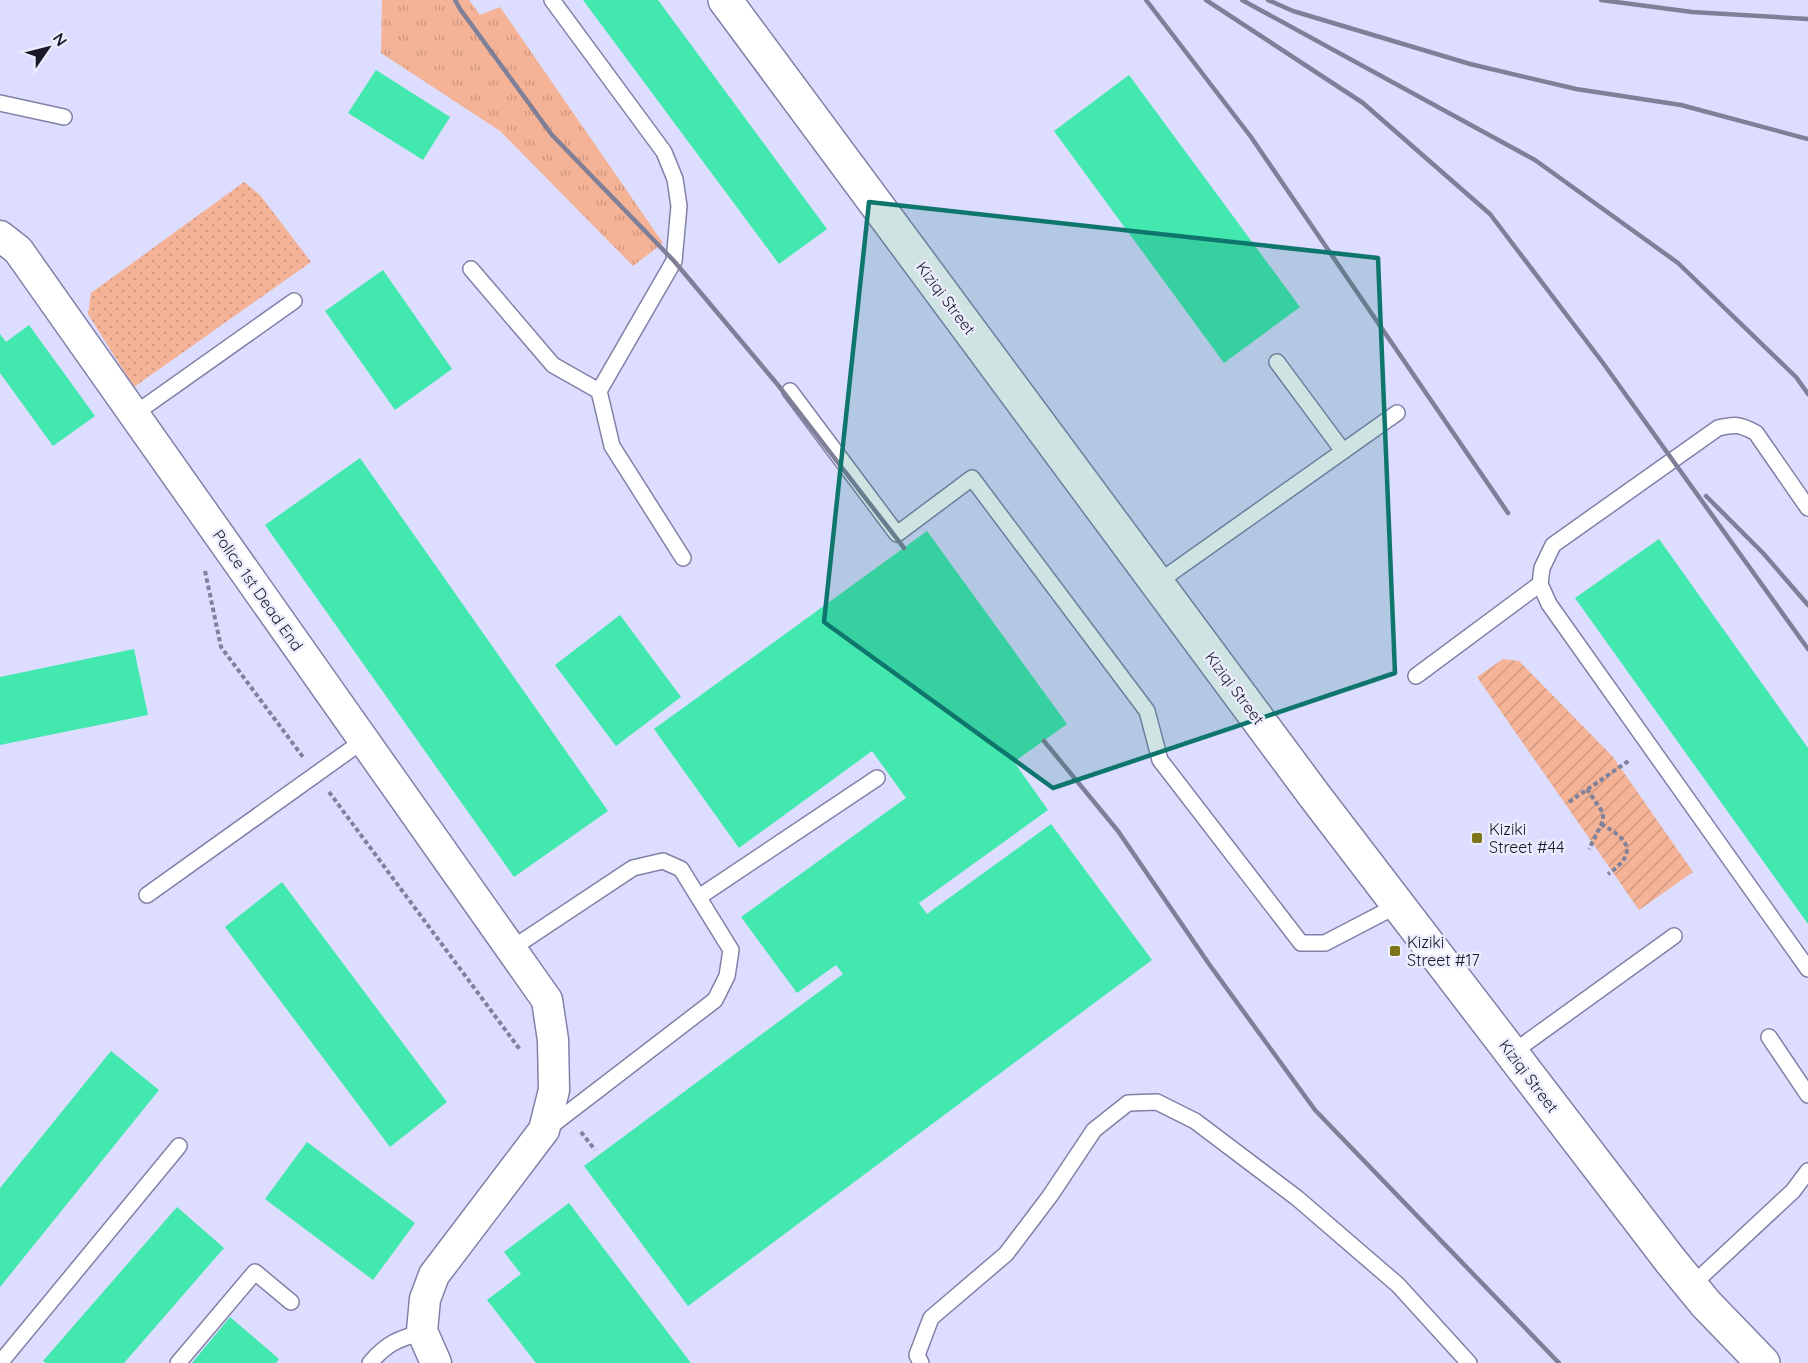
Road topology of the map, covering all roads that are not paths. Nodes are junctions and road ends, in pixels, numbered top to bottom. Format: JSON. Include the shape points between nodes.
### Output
{"nodes":[{"id":1,"x":552,"y":0,"type":"edge"},
{"id":2,"x":724,"y":0,"type":"edge"},
{"id":3,"x":0,"y":103,"type":"edge"},
{"id":4,"x":64,"y":117,"type":"dead end"},
{"id":5,"x":0,"y":236,"type":"edge"},
{"id":6,"x":471,"y":268,"type":"dead end"},
{"id":7,"x":294,"y":301,"type":"dead end"},
{"id":8,"x":1277,"y":362,"type":"dead end"},
{"id":9,"x":599,"y":391,"type":"junction"},
{"id":10,"x":790,"y":391,"type":"dead end"},
{"id":11,"x":1397,"y":413,"type":"dead end"},
{"id":12,"x":133,"y":415,"type":"junction"},
{"id":13,"x":1343,"y":451,"type":"junction"},
{"id":14,"x":1808,"y":508,"type":"edge"},
{"id":15,"x":683,"y":558,"type":"dead end"},
{"id":16,"x":1157,"y":583,"type":"junction"},
{"id":17,"x":1540,"y":584,"type":"junction"},
{"id":18,"x":1416,"y":676,"type":"dead end"},
{"id":19,"x":364,"y":740,"type":"junction"},
{"id":20,"x":877,"y":778,"type":"dead end"},
{"id":21,"x":147,"y":895,"type":"dead end"},
{"id":22,"x":699,"y":897,"type":"junction"},
{"id":23,"x":1398,"y":905,"type":"junction"},
{"id":24,"x":1674,"y":936,"type":"dead end"},
{"id":25,"x":511,"y":949,"type":"junction"},
{"id":26,"x":1808,"y":969,"type":"edge"},
{"id":27,"x":1769,"y":1037,"type":"dead end"},
{"id":28,"x":1512,"y":1053,"type":"junction"},
{"id":29,"x":1808,"y":1095,"type":"edge"},
{"id":30,"x":555,"y":1113,"type":"junction"},
{"id":31,"x":179,"y":1146,"type":"dead end"},
{"id":32,"x":1808,"y":1171,"type":"edge"},
{"id":33,"x":1691,"y":1286,"type":"junction"},
{"id":34,"x":291,"y":1302,"type":"dead end"},
{"id":35,"x":423,"y":1332,"type":"junction"},
{"id":36,"x":1,"y":1363,"type":"edge"},
{"id":37,"x":178,"y":1363,"type":"edge"},
{"id":38,"x":370,"y":1363,"type":"edge"},
{"id":39,"x":436,"y":1363,"type":"edge"},
{"id":40,"x":921,"y":1363,"type":"edge"},
{"id":41,"x":1469,"y":1363,"type":"edge"},
{"id":42,"x":1763,"y":1363,"type":"edge"}],
"edges":[{"from":1,"to":9,"type":"lane","via":[[664,152],[675,179],[679,206],[674,261]]},
{"from":2,"to":16,"type":"street","name":"Kiziqi Street"},
{"from":3,"to":4,"type":"lane"},
{"from":5,"to":12,"type":"street","name":"Police 1st Dead End","via":[[18,250]]},
{"from":6,"to":9,"type":"lane","via":[[553,365]]},
{"from":7,"to":12,"type":"lane"},
{"from":8,"to":13,"type":"lane"},
{"from":9,"to":15,"type":"lane","via":[[612,446]]},
{"from":10,"to":23,"type":"lane","via":[[897,534],[972,478],[1147,711],[1160,759],[1301,942],[1325,943]]},
{"from":11,"to":13,"type":"lane"},
{"from":12,"to":19,"type":"street","name":"Police 1st Dead End"},
{"from":13,"to":16,"type":"lane"},
{"from":14,"to":17,"type":"lane","via":[[1756,433],[1733,424],[1718,428],[1553,545],[1542,568]]},
{"from":16,"to":23,"type":"street","name":"Kiziqi Street"},
{"from":17,"to":18,"type":"lane"},
{"from":17,"to":26,"type":"lane","via":[[1549,604]]},
{"from":19,"to":21,"type":"lane"},
{"from":19,"to":25,"type":"street","name":"Police 1st Dead End"},
{"from":20,"to":22,"type":"lane"},
{"from":22,"to":25,"type":"lane","via":[[681,869],[663,861],[633,868]]},
{"from":22,"to":30,"type":"lane","via":[[731,950],[727,976],[715,1000]]},
{"from":23,"to":28,"type":"street","name":"Kiziqi Street"},
{"from":24,"to":28,"type":"lane"},
{"from":25,"to":30,"type":"street","name":"Police 1st Dead End","via":[[548,1000]]},
{"from":27,"to":29,"type":"lane"},
{"from":28,"to":33,"type":"street","name":"Kiziqi Street"},
{"from":30,"to":35,"type":"street","via":[[434,1275],[425,1299]]},
{"from":31,"to":36,"type":"lane"},
{"from":32,"to":33,"type":"lane","via":[[1793,1191]]},
{"from":33,"to":42,"type":"street","name":"Kiziqi Street"},
{"from":34,"to":37,"type":"lane","via":[[255,1272]]},
{"from":35,"to":38,"type":"lane","via":[[382,1349]]},
{"from":35,"to":39,"type":"street"},
{"from":40,"to":41,"type":"lane","via":[[918,1355],[931,1318],[1006,1254],[1094,1130],[1128,1103],[1157,1102],[1195,1121],[1297,1198],[1398,1285]]}]}
